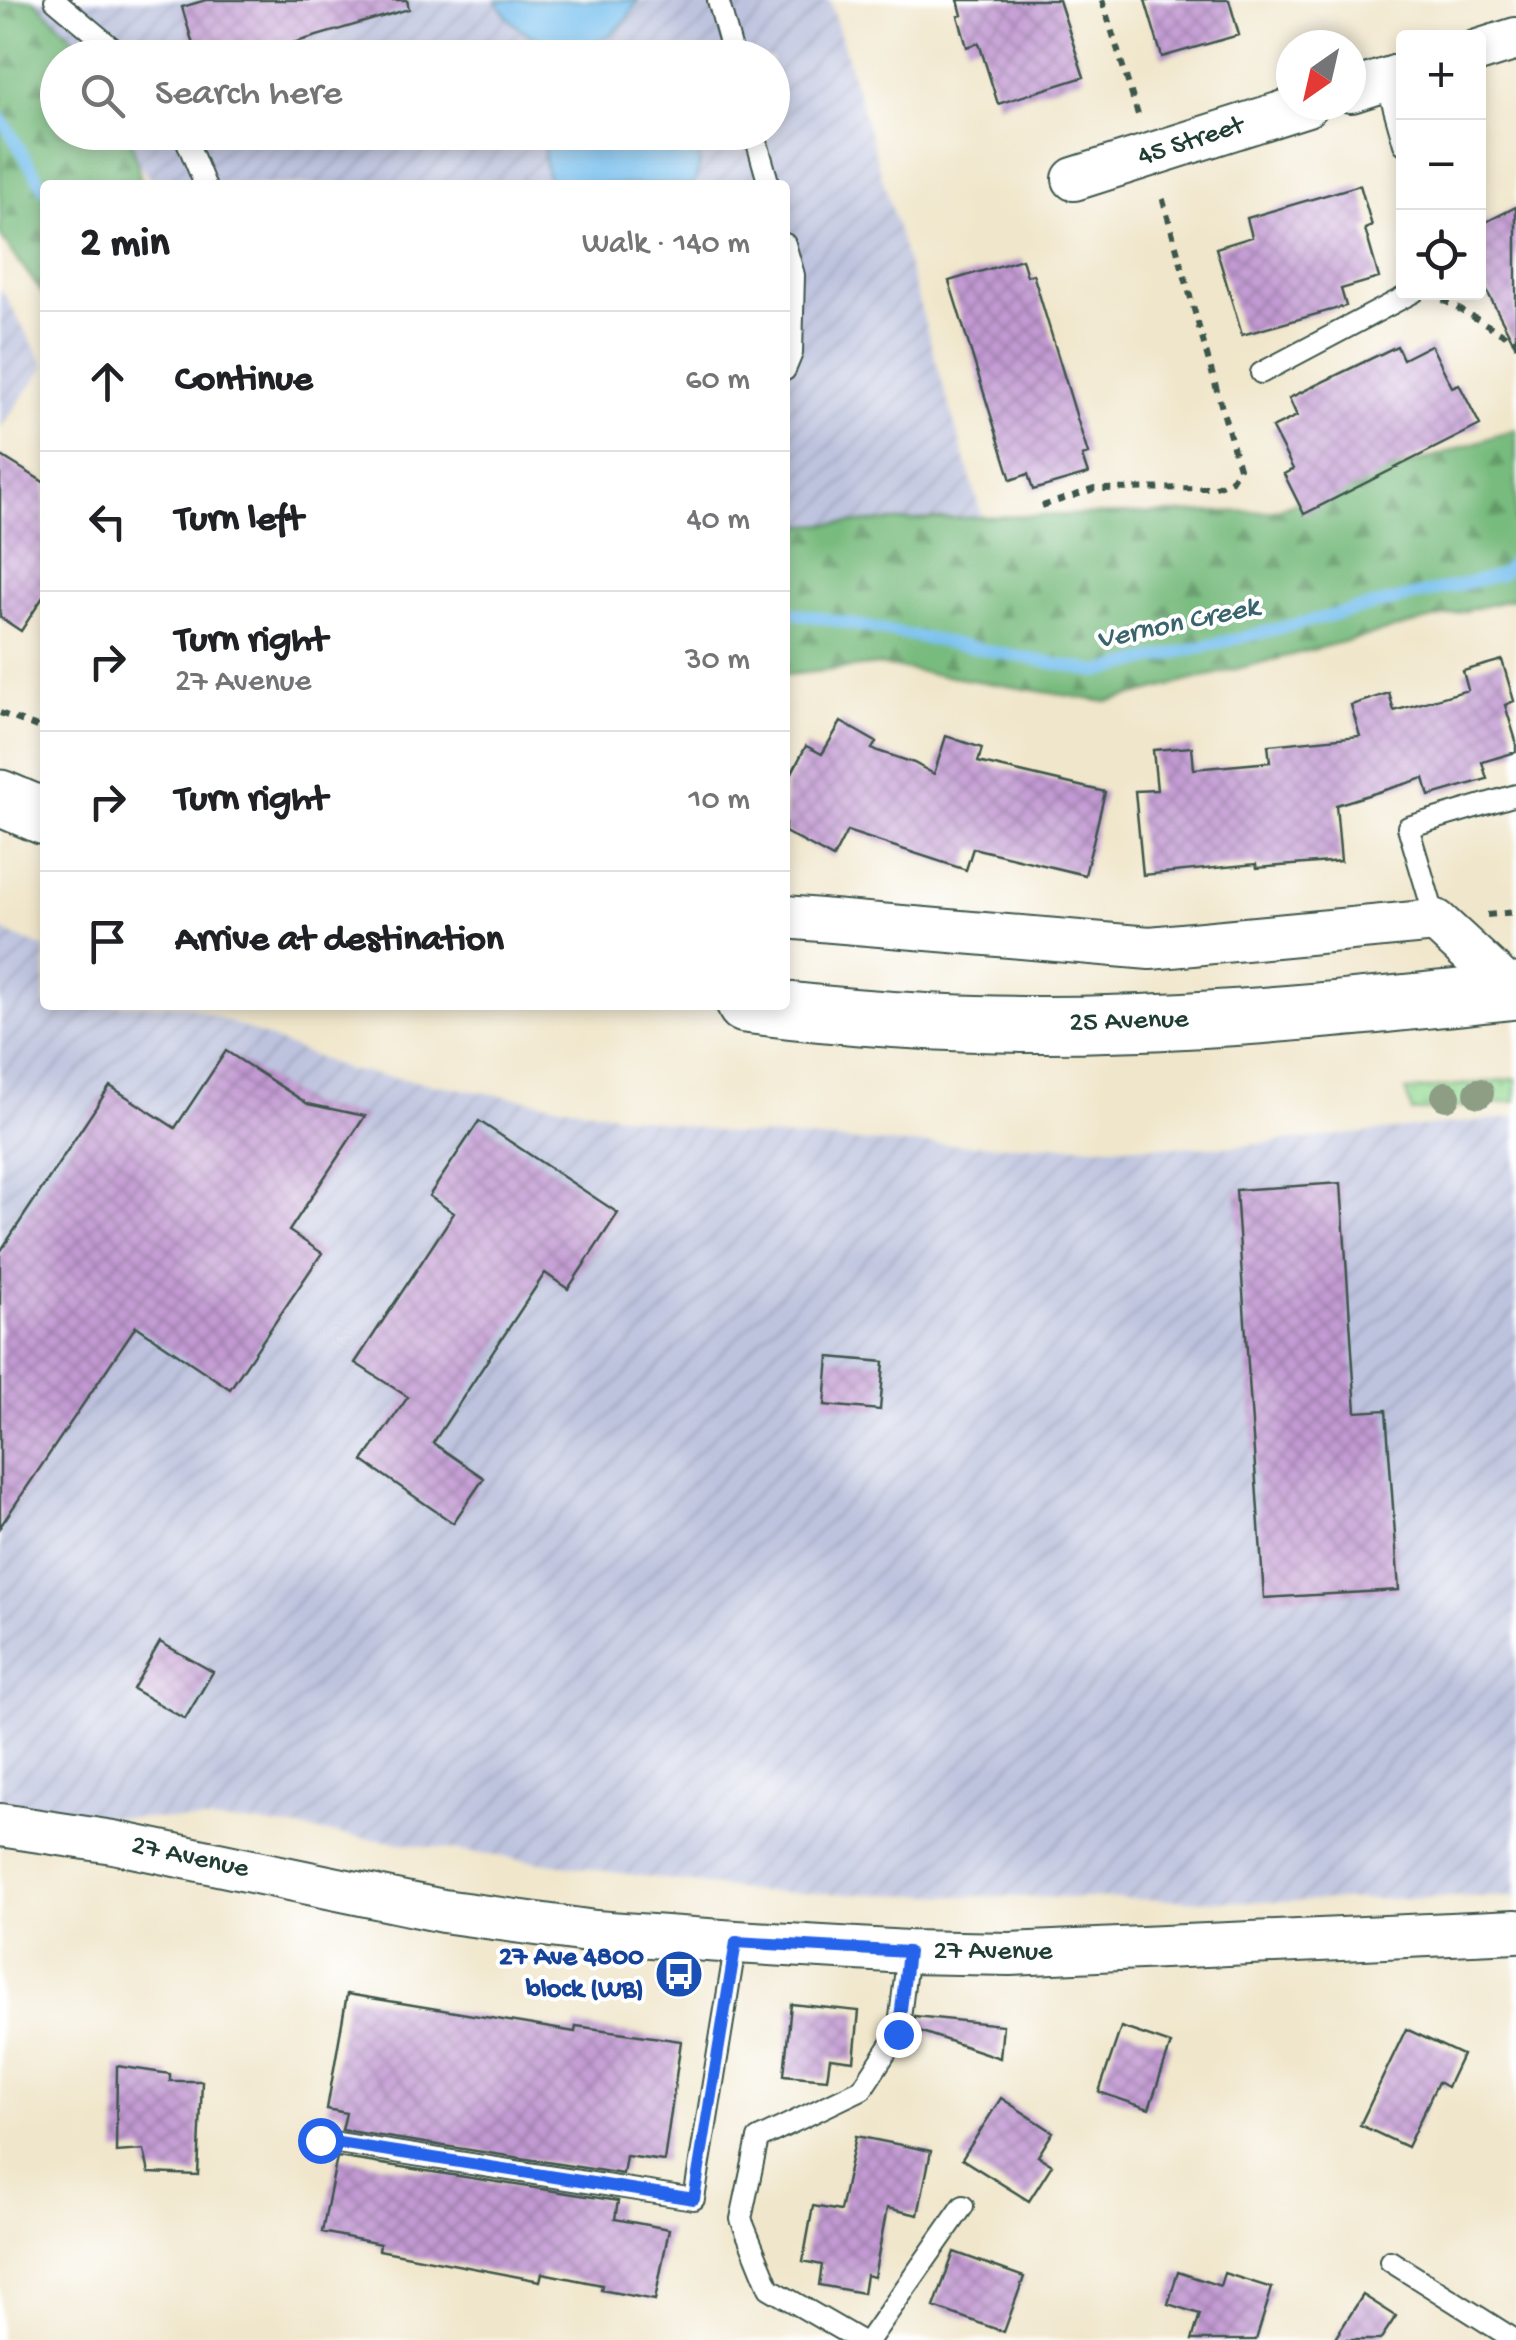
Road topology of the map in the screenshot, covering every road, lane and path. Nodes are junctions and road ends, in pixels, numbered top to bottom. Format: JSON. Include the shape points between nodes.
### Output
{"nodes":[{"id":1,"x":55,"y":0,"type":"edge"},
{"id":2,"x":718,"y":0,"type":"edge"},
{"id":3,"x":1102,"y":0,"type":"edge"},
{"id":4,"x":1516,"y":39,"type":"edge"},
{"id":5,"x":103,"y":40,"type":"edge"},
{"id":6,"x":729,"y":40,"type":"edge"},
{"id":7,"x":1486,"y":48,"type":"edge"},
{"id":8,"x":1380,"y":82,"type":"edge"},
{"id":9,"x":1276,"y":115,"type":"edge"},
{"id":10,"x":1396,"y":123,"type":"edge"},
{"id":11,"x":190,"y":150,"type":"edge"},
{"id":12,"x":759,"y":150,"type":"edge"},
{"id":13,"x":1150,"y":154,"type":"junction"},
{"id":14,"x":1074,"y":179,"type":"dead end"},
{"id":15,"x":203,"y":180,"type":"edge"},
{"id":16,"x":768,"y":180,"type":"edge"},
{"id":17,"x":790,"y":262,"type":"edge"},
{"id":18,"x":1399,"y":300,"type":"edge"},
{"id":19,"x":1444,"y":300,"type":"edge"},
{"id":20,"x":1516,"y":340,"type":"edge"},
{"id":21,"x":790,"y":358,"type":"edge"},
{"id":22,"x":1261,"y":373,"type":"dead end"},
{"id":23,"x":1042,"y":506,"type":"dead end"},
{"id":24,"x":0,"y":713,"type":"edge"},
{"id":25,"x":40,"y":728,"type":"edge"},
{"id":26,"x":1516,"y":795,"type":"edge"},
{"id":27,"x":0,"y":798,"type":"edge"},
{"id":28,"x":40,"y":815,"type":"edge"},
{"id":29,"x":790,"y":917,"type":"edge"},
{"id":30,"x":1436,"y":921,"type":"junction"},
{"id":31,"x":1514,"y":991,"type":"edge"},
{"id":32,"x":790,"y":1010,"type":"edge"},
{"id":33,"x":0,"y":1824,"type":"edge"},
{"id":34,"x":1516,"y":1931,"type":"edge"},
{"id":35,"x":736,"y":1942,"type":"junction"},
{"id":36,"x":908,"y":1952,"type":"junction"},
{"id":37,"x":320,"y":2140,"type":"dead end"},
{"id":38,"x":963,"y":2206,"type":"dead end"},
{"id":39,"x":1390,"y":2261,"type":"dead end"},
{"id":40,"x":859,"y":2340,"type":"edge"},
{"id":41,"x":869,"y":2340,"type":"edge"},
{"id":42,"x":1515,"y":2340,"type":"edge"}],
"edges":[{"from":1,"to":5,"type":"lane"},
{"from":2,"to":6,"type":"lane"},
{"from":3,"to":13,"type":"path"},
{"from":4,"to":7,"type":"street"},
{"from":8,"to":10,"type":"lane"},
{"from":9,"to":13,"type":"street","name":"45 Street"},
{"from":11,"to":15,"type":"lane"},
{"from":12,"to":16,"type":"lane"},
{"from":13,"to":14,"type":"street","name":"45 Street"},
{"from":13,"to":23,"type":"path","via":[[1240,468],[1231,481],[1213,488],[1094,489]]},
{"from":17,"to":21,"type":"lane"},
{"from":18,"to":22,"type":"lane"},
{"from":19,"to":20,"type":"path"},
{"from":24,"to":25,"type":"path"},
{"from":26,"to":30,"type":"lane","via":[[1408,827]]},
{"from":27,"to":28,"type":"main road"},
{"from":29,"to":30,"type":"street","via":[[1150,948]]},
{"from":30,"to":31,"type":"street","name":"25 Avenue"},
{"from":31,"to":32,"type":"main road","name":"25 Avenue","via":[[1119,1024],[894,1020]]},
{"from":33,"to":35,"type":"street","name":"27 Avenue","via":[[443,1911]]},
{"from":34,"to":36,"type":"street","name":"27 Avenue","via":[[1010,1954]]},
{"from":35,"to":36,"type":"street","name":"27 Avenue"},
{"from":35,"to":37,"type":"lane","via":[[694,2199]]},
{"from":36,"to":40,"type":"lane","via":[[898,2034],[862,2089],[758,2139],[742,2219],[769,2288]]},
{"from":38,"to":41,"type":"lane"},
{"from":39,"to":42,"type":"lane"}]}
